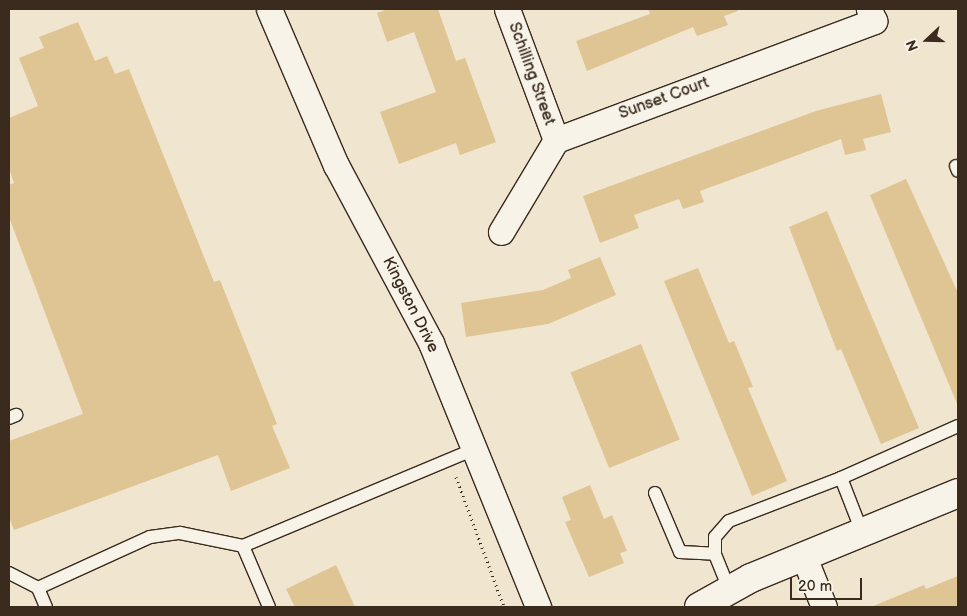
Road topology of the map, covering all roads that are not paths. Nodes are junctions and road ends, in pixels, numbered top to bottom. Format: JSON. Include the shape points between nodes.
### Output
{"nodes":[{"id":1,"x":269,"y":9,"type":"edge"},
{"id":2,"x":507,"y":9,"type":"edge"},
{"id":3,"x":871,"y":15,"type":"edge"},
{"id":4,"x":556,"y":140,"type":"junction"},
{"id":5,"x":501,"y":232,"type":"dead end"},
{"id":6,"x":958,"y":426,"type":"edge"},
{"id":7,"x":475,"y":449,"type":"junction"},
{"id":8,"x":842,"y":478,"type":"junction"},
{"id":9,"x":655,"y":493,"type":"dead end"},
{"id":10,"x":958,"y":493,"type":"edge"},
{"id":11,"x":862,"y":532,"type":"junction"},
{"id":12,"x":243,"y":546,"type":"junction"},
{"id":13,"x":715,"y":554,"type":"junction"},
{"id":14,"x":804,"y":557,"type":"junction"},
{"id":15,"x":9,"y":573,"type":"edge"},
{"id":16,"x":38,"y":588,"type":"junction"},
{"id":17,"x":729,"y":588,"type":"junction"},
{"id":18,"x":46,"y":607,"type":"edge"},
{"id":19,"x":269,"y":607,"type":"edge"},
{"id":20,"x":538,"y":607,"type":"edge"},
{"id":21,"x":699,"y":607,"type":"edge"},
{"id":22,"x":824,"y":607,"type":"edge"}],
"edges":[{"from":1,"to":7,"type":"street","name":"Kingston Drive","via":[[336,166],[431,343]]},
{"from":2,"to":4,"type":"street","name":"Schilling Street"},
{"from":3,"to":4,"type":"street","name":"Sunset Court"},
{"from":4,"to":5,"type":"street"},
{"from":6,"to":8,"type":"lane"},
{"from":7,"to":12,"type":"lane"},
{"from":7,"to":20,"type":"street","name":"Kingston Drive"},
{"from":8,"to":11,"type":"lane"},
{"from":8,"to":13,"type":"lane","via":[[729,521],[714,537]]},
{"from":9,"to":13,"type":"lane","via":[[680,552]]},
{"from":10,"to":11,"type":"street"},
{"from":11,"to":14,"type":"street"},
{"from":12,"to":16,"type":"lane","via":[[165,532]]},
{"from":12,"to":19,"type":"lane"},
{"from":13,"to":17,"type":"lane"},
{"from":14,"to":17,"type":"street"},
{"from":14,"to":22,"type":"street"},
{"from":15,"to":16,"type":"lane"},
{"from":16,"to":18,"type":"lane"},
{"from":17,"to":21,"type":"street"}]}
